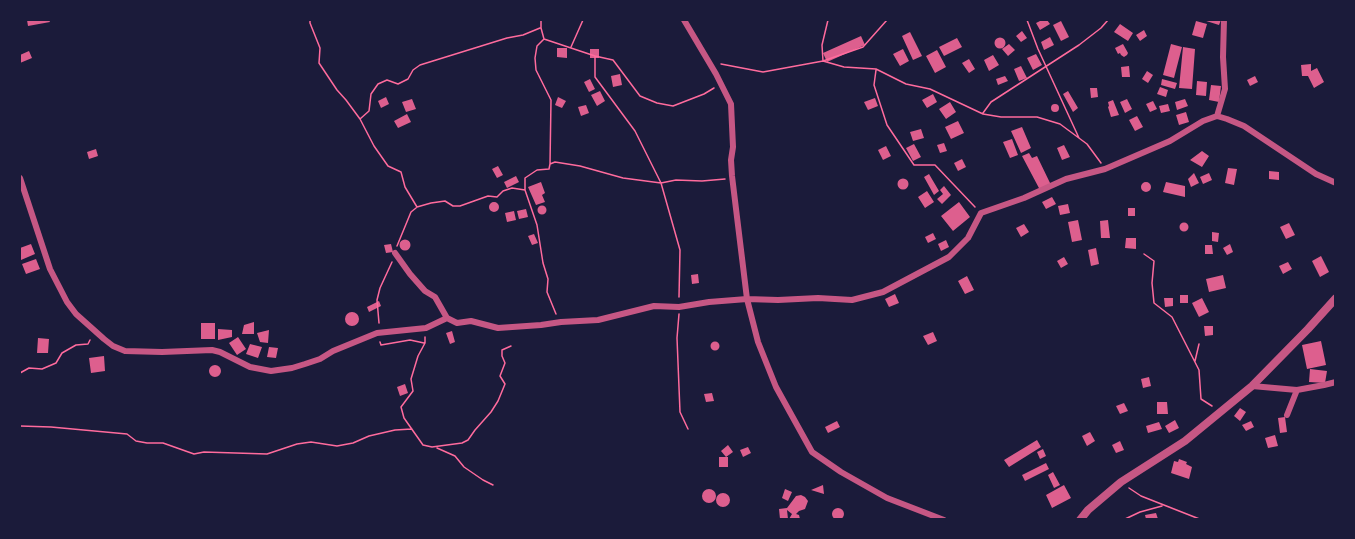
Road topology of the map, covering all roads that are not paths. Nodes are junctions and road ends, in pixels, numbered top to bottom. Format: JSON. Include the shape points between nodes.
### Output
{"nodes":[{"id":1,"x":684,"y":20,"type":"edge"},
{"id":2,"x":1224,"y":20,"type":"edge"},
{"id":3,"x":1217,"y":116,"type":"junction"},
{"id":4,"x":20,"y":178,"type":"edge"},
{"id":5,"x":1335,"y":183,"type":"edge"},
{"id":6,"x":395,"y":253,"type":"road end"},
{"id":7,"x":1335,"y":298,"type":"edge"},
{"id":8,"x":747,"y":299,"type":"junction"},
{"id":9,"x":447,"y":318,"type":"junction"},
{"id":10,"x":1335,"y":382,"type":"edge"},
{"id":11,"x":1252,"y":386,"type":"junction"},
{"id":12,"x":1297,"y":390,"type":"junction"},
{"id":13,"x":1287,"y":415,"type":"dead end"},
{"id":14,"x":944,"y":519,"type":"edge"},
{"id":15,"x":1080,"y":519,"type":"edge"}],
"edges":[{"from":1,"to":8,"type":"street","via":[[730,104],[732,176]]},
{"from":2,"to":3,"type":"street","via":[[1225,89]]},
{"from":3,"to":5,"type":"street","via":[[1244,126]]},
{"from":3,"to":8,"type":"street","via":[[1105,168],[981,213],[968,238],[949,257],[883,292],[852,300]]},
{"from":4,"to":9,"type":"street","via":[[50,269],[67,302],[112,346],[125,351],[212,350],[250,368],[271,371],[320,359],[377,333],[426,328]]},
{"from":6,"to":9,"type":"street","via":[[425,291],[435,297]]},
{"from":7,"to":11,"type":"street"},
{"from":8,"to":9,"type":"street","via":[[654,306],[598,320],[498,328]]},
{"from":8,"to":14,"type":"street","via":[[758,342],[776,387],[812,452],[879,494]]},
{"from":10,"to":12,"type":"street"},
{"from":11,"to":12,"type":"street"},
{"from":11,"to":15,"type":"street","via":[[1185,441],[1121,482]]},
{"from":12,"to":13,"type":"street"}]}
